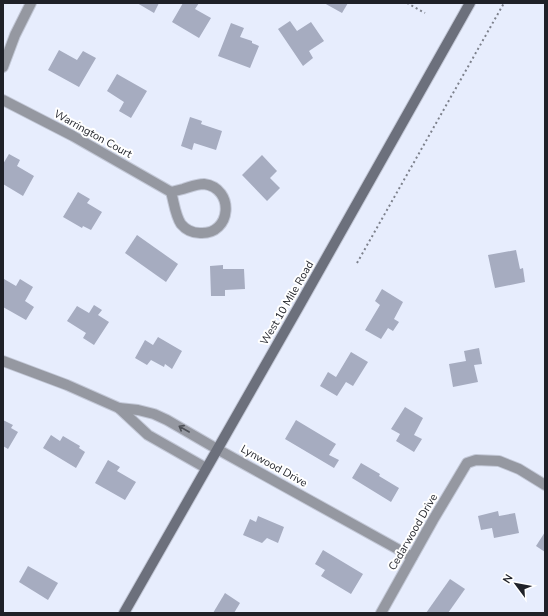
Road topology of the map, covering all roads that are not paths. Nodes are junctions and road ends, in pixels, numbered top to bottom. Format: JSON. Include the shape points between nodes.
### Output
{"nodes":[{"id":1,"x":30,"y":3,"type":"edge"},
{"id":2,"x":470,"y":3,"type":"edge"},
{"id":3,"x":3,"y":67,"type":"edge"},
{"id":4,"x":3,"y":100,"type":"edge"},
{"id":5,"x":171,"y":192,"type":"junction"},
{"id":6,"x":3,"y":361,"type":"edge"},
{"id":7,"x":119,"y":408,"type":"junction"},
{"id":8,"x":217,"y":449,"type":"junction"},
{"id":9,"x":206,"y":468,"type":"junction"},
{"id":10,"x":545,"y":485,"type":"edge"},
{"id":11,"x":412,"y":556,"type":"junction"},
{"id":12,"x":124,"y":613,"type":"edge"},
{"id":13,"x":380,"y":613,"type":"edge"}],
"edges":[{"from":1,"to":3,"type":"street"},
{"from":2,"to":8,"type":"main road","name":"West 10 Mile Road"},
{"from":4,"to":5,"type":"street","name":"Warrington Court","via":[[73,136]]},
{"from":5,"to":5,"type":"street","via":[[204,184],[220,192],[227,212],[215,230],[206,234],[195,233],[181,223]]},
{"from":6,"to":7,"type":"street","name":"Lynwood Drive"},
{"from":8,"to":7,"type":"street","name":"Lynwood Drive","one_way":true,"via":[[154,414]]},
{"from":7,"to":9,"type":"street","name":"Lynwood Drive","via":[[148,435]]},
{"from":8,"to":9,"type":"main road","name":"West 10 Mile Road"},
{"from":8,"to":11,"type":"street","name":"Lynwood Drive"},
{"from":9,"to":12,"type":"main road","name":"West 10 Mile Road"},
{"from":10,"to":11,"type":"street","name":"Cedarwood Drive","via":[[499,461],[476,460],[467,463]]},
{"from":11,"to":13,"type":"street","name":"Cedarwood Drive"}]}
